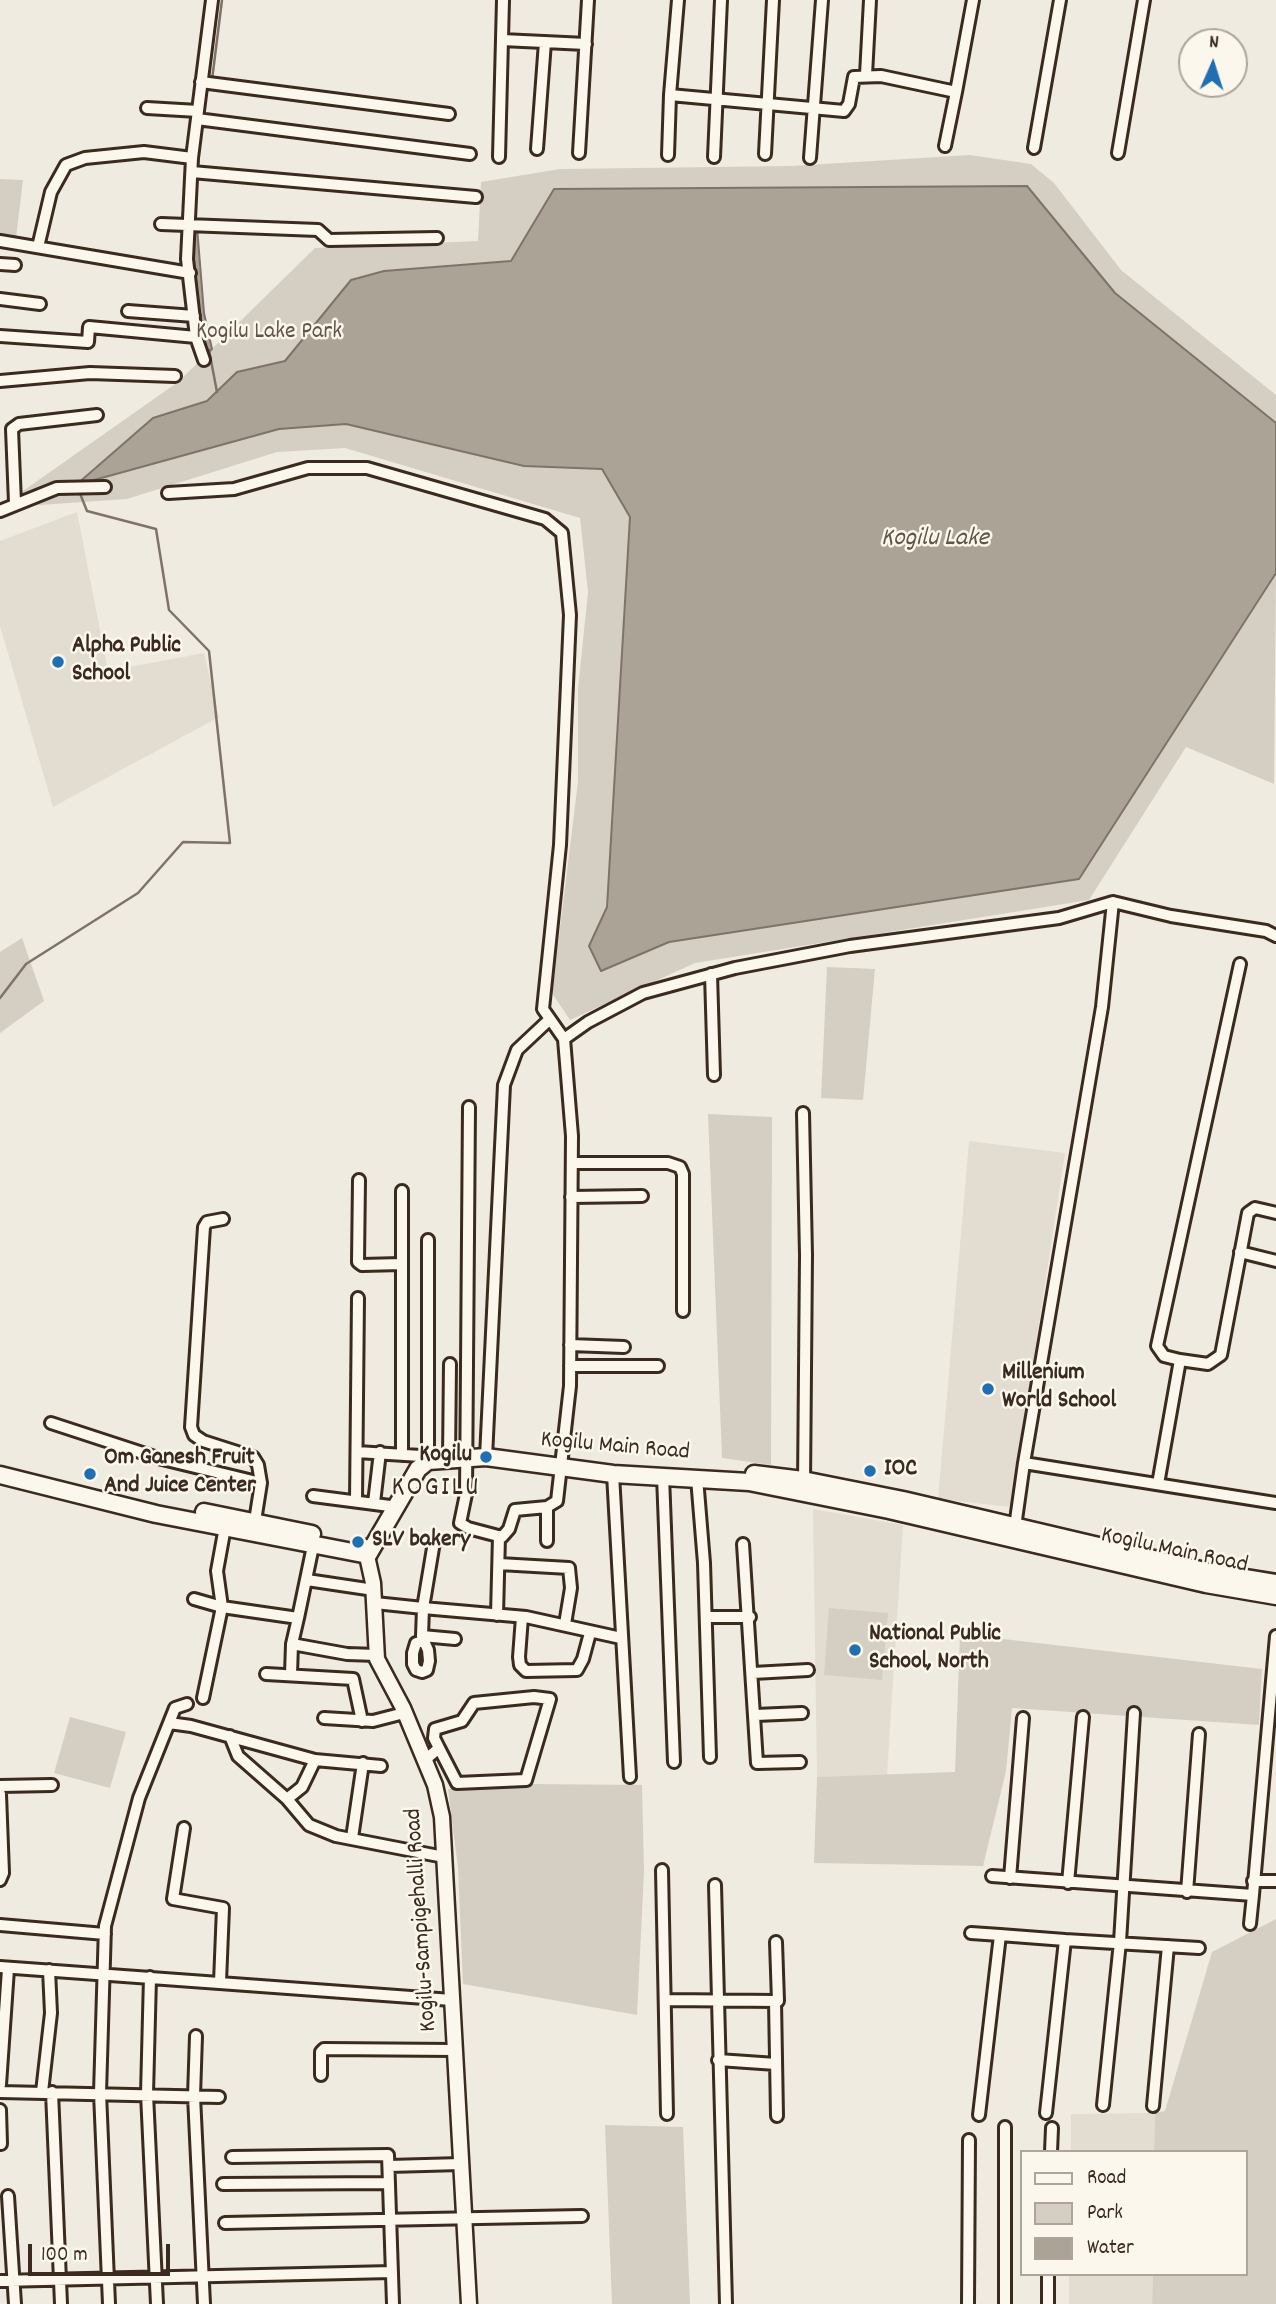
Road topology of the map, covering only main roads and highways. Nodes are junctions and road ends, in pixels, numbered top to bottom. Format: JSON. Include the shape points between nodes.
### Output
{"nodes":[{"id":1,"x":426,"y":1460,"type":"junction"},
{"id":2,"x":561,"y":1463,"type":"junction"},
{"id":3,"x":0,"y":1465,"type":"edge"},
{"id":4,"x":0,"y":1475,"type":"edge"},
{"id":5,"x":804,"y":1487,"type":"junction"},
{"id":6,"x":283,"y":1533,"type":"junction"},
{"id":7,"x":367,"y":1551,"type":"junction"},
{"id":8,"x":1276,"y":1583,"type":"edge"},
{"id":9,"x":1276,"y":1596,"type":"edge"}],
"edges":[{"from":1,"to":2,"type":"main road","name":"Kogilu Main Road","via":[[486,1454]]},
{"from":1,"to":7,"type":"main road"},
{"from":1,"to":7,"type":"main road","via":[[382,1505]]},
{"from":2,"to":5,"type":"main road","name":"Kogilu Main Road","via":[[613,1474]]},
{"from":2,"to":5,"type":"main road","name":"Kogilu Main Road","via":[[698,1467]]},
{"from":3,"to":6,"type":"main road","via":[[158,1504],[255,1521]]},
{"from":4,"to":6,"type":"main road","via":[[225,1527]]},
{"from":5,"to":8,"type":"main road","name":"Kogilu Main Road"},
{"from":5,"to":9,"type":"main road","name":"Kogilu Main Road","via":[[1206,1584]]},
{"from":6,"to":7,"type":"main road"},
{"from":6,"to":7,"type":"main road","via":[[313,1546]]}]}
